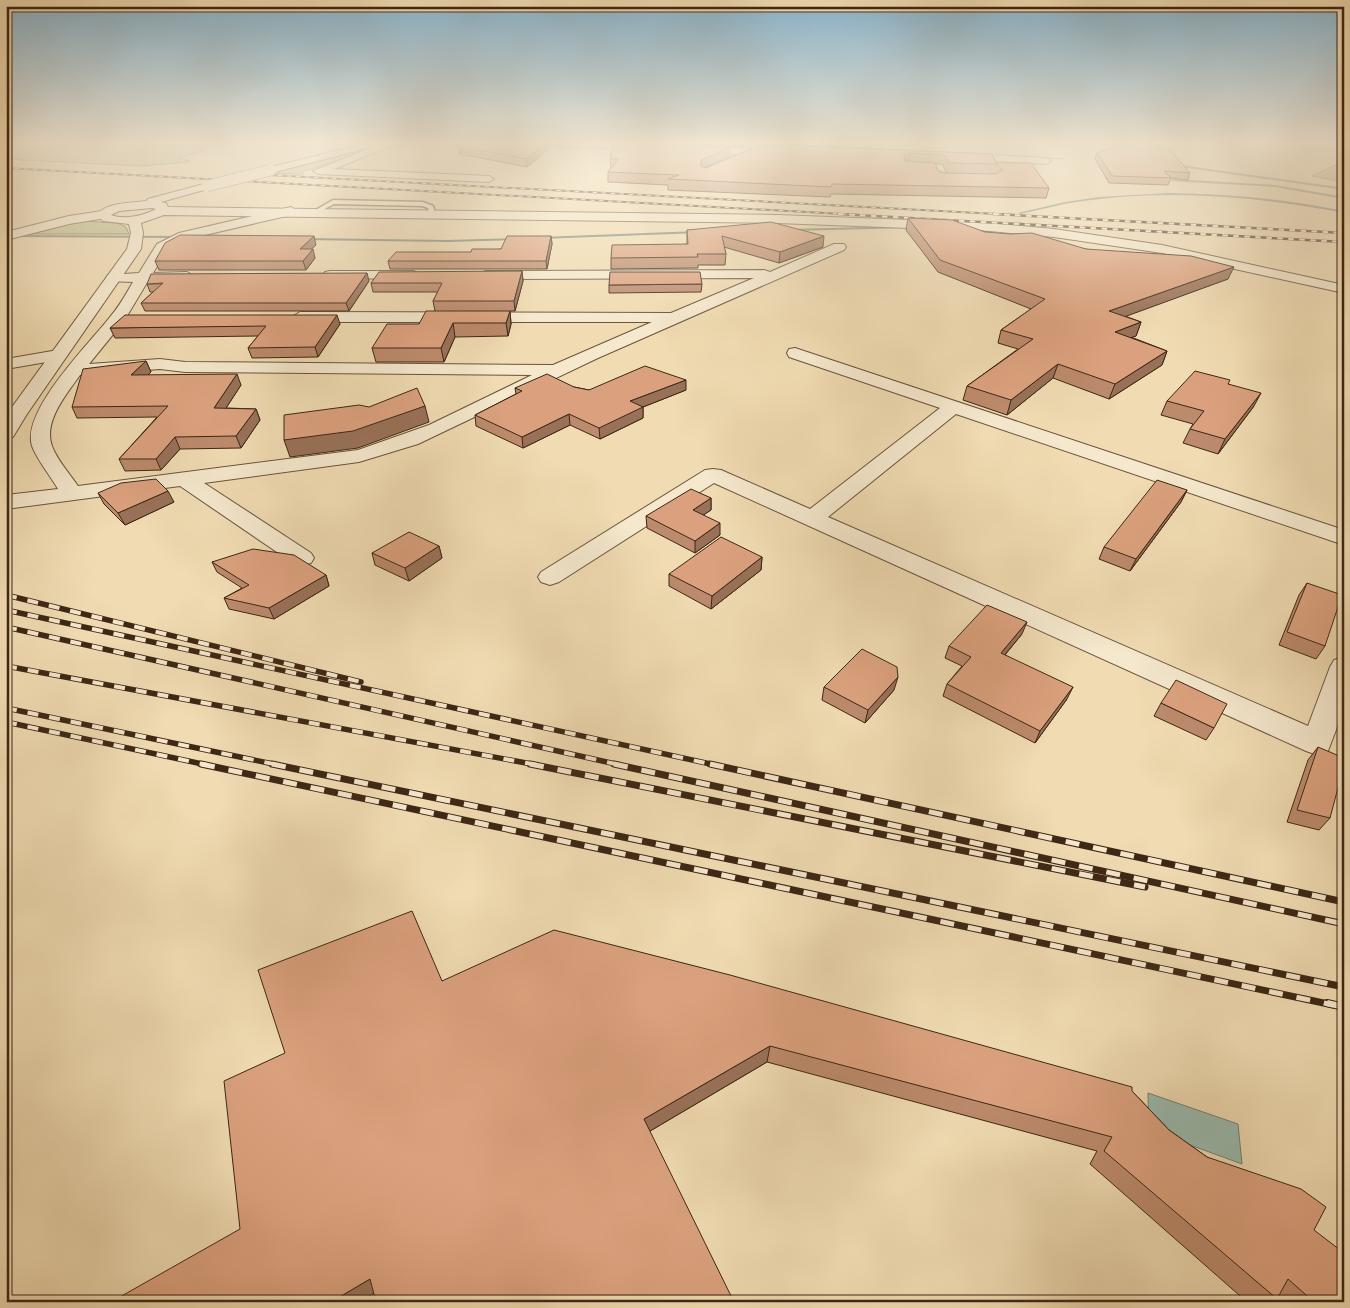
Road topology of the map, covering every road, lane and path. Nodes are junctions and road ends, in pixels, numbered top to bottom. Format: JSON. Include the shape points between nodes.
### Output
{"nodes":[{"id":1,"x":151,"y":202,"type":"edge"},
{"id":2,"x":144,"y":204,"type":"junction"},
{"id":3,"x":162,"y":211,"type":"junction"},
{"id":4,"x":290,"y":211,"type":"junction"},
{"id":5,"x":102,"y":216,"type":"junction"},
{"id":6,"x":136,"y":231,"type":"junction"},
{"id":7,"x":8,"y":232,"type":"edge"},
{"id":8,"x":839,"y":247,"type":"dead end"},
{"id":9,"x":776,"y":274,"type":"junction"},
{"id":10,"x":312,"y":275,"type":"edge"},
{"id":11,"x":430,"y":275,"type":"edge"},
{"id":12,"x":470,"y":275,"type":"edge"},
{"id":13,"x":144,"y":276,"type":"junction"},
{"id":14,"x":203,"y":276,"type":"edge"},
{"id":15,"x":113,"y":278,"type":"junction"},
{"id":16,"x":1344,"y":289,"type":"edge"},
{"id":17,"x":288,"y":317,"type":"edge"},
{"id":18,"x":678,"y":317,"type":"junction"},
{"id":19,"x":118,"y":318,"type":"junction"},
{"id":20,"x":138,"y":318,"type":"edge"},
{"id":21,"x":795,"y":353,"type":"dead end"},
{"id":22,"x":58,"y":355,"type":"junction"},
{"id":23,"x":6,"y":364,"type":"edge"},
{"id":24,"x":75,"y":370,"type":"junction"},
{"id":25,"x":556,"y":370,"type":"junction"},
{"id":26,"x":954,"y":406,"type":"junction"},
{"id":27,"x":6,"y":433,"type":"edge"},
{"id":28,"x":183,"y":478,"type":"junction"},
{"id":29,"x":72,"y":493,"type":"junction"},
{"id":30,"x":6,"y":502,"type":"edge"},
{"id":31,"x":812,"y":519,"type":"junction"},
{"id":32,"x":1344,"y":538,"type":"edge"},
{"id":33,"x":302,"y":558,"type":"edge"},
{"id":34,"x":550,"y":577,"type":"dead end"},
{"id":35,"x":1344,"y":667,"type":"edge"}],
"edges":[{"from":1,"to":2,"type":"street","bridge":true},
{"from":2,"to":3,"type":"street","via":[[162,206]]},
{"from":2,"to":5,"type":"street","via":[[116,208]]},
{"from":3,"to":4,"type":"street"},
{"from":3,"to":6,"type":"street"},
{"from":4,"to":13,"type":"street","via":[[178,238],[162,247]]},
{"from":4,"to":16,"type":"street","via":[[777,219],[990,227],[1162,249]]},
{"from":5,"to":6,"type":"street"},
{"from":5,"to":7,"type":"street"},
{"from":6,"to":15,"type":"street","via":[[134,249]]},
{"from":8,"to":9,"type":"street"},
{"from":9,"to":12,"type":"street"},
{"from":9,"to":18,"type":"street"},
{"from":10,"to":11,"type":"street"},
{"from":13,"to":14,"type":"street"},
{"from":13,"to":15,"type":"street"},
{"from":13,"to":19,"type":"street"},
{"from":15,"to":22,"type":"street"},
{"from":17,"to":18,"type":"street"},
{"from":18,"to":25,"type":"street"},
{"from":19,"to":20,"type":"street"},
{"from":19,"to":24,"type":"street"},
{"from":21,"to":26,"type":"street"},
{"from":22,"to":23,"type":"street"},
{"from":22,"to":27,"type":"street"},
{"from":24,"to":25,"type":"street","via":[[160,364],[185,367]]},
{"from":24,"to":29,"type":"street","via":[[50,406],[41,429],[42,446]]},
{"from":25,"to":28,"type":"street","via":[[427,434],[389,449],[359,456]]},
{"from":26,"to":31,"type":"street"},
{"from":26,"to":32,"type":"street"},
{"from":28,"to":29,"type":"street"},
{"from":28,"to":33,"type":"street"},
{"from":29,"to":30,"type":"street"},
{"from":31,"to":34,"type":"street","via":[[713,475]]},
{"from":31,"to":35,"type":"street","via":[[1317,743]]}]}
